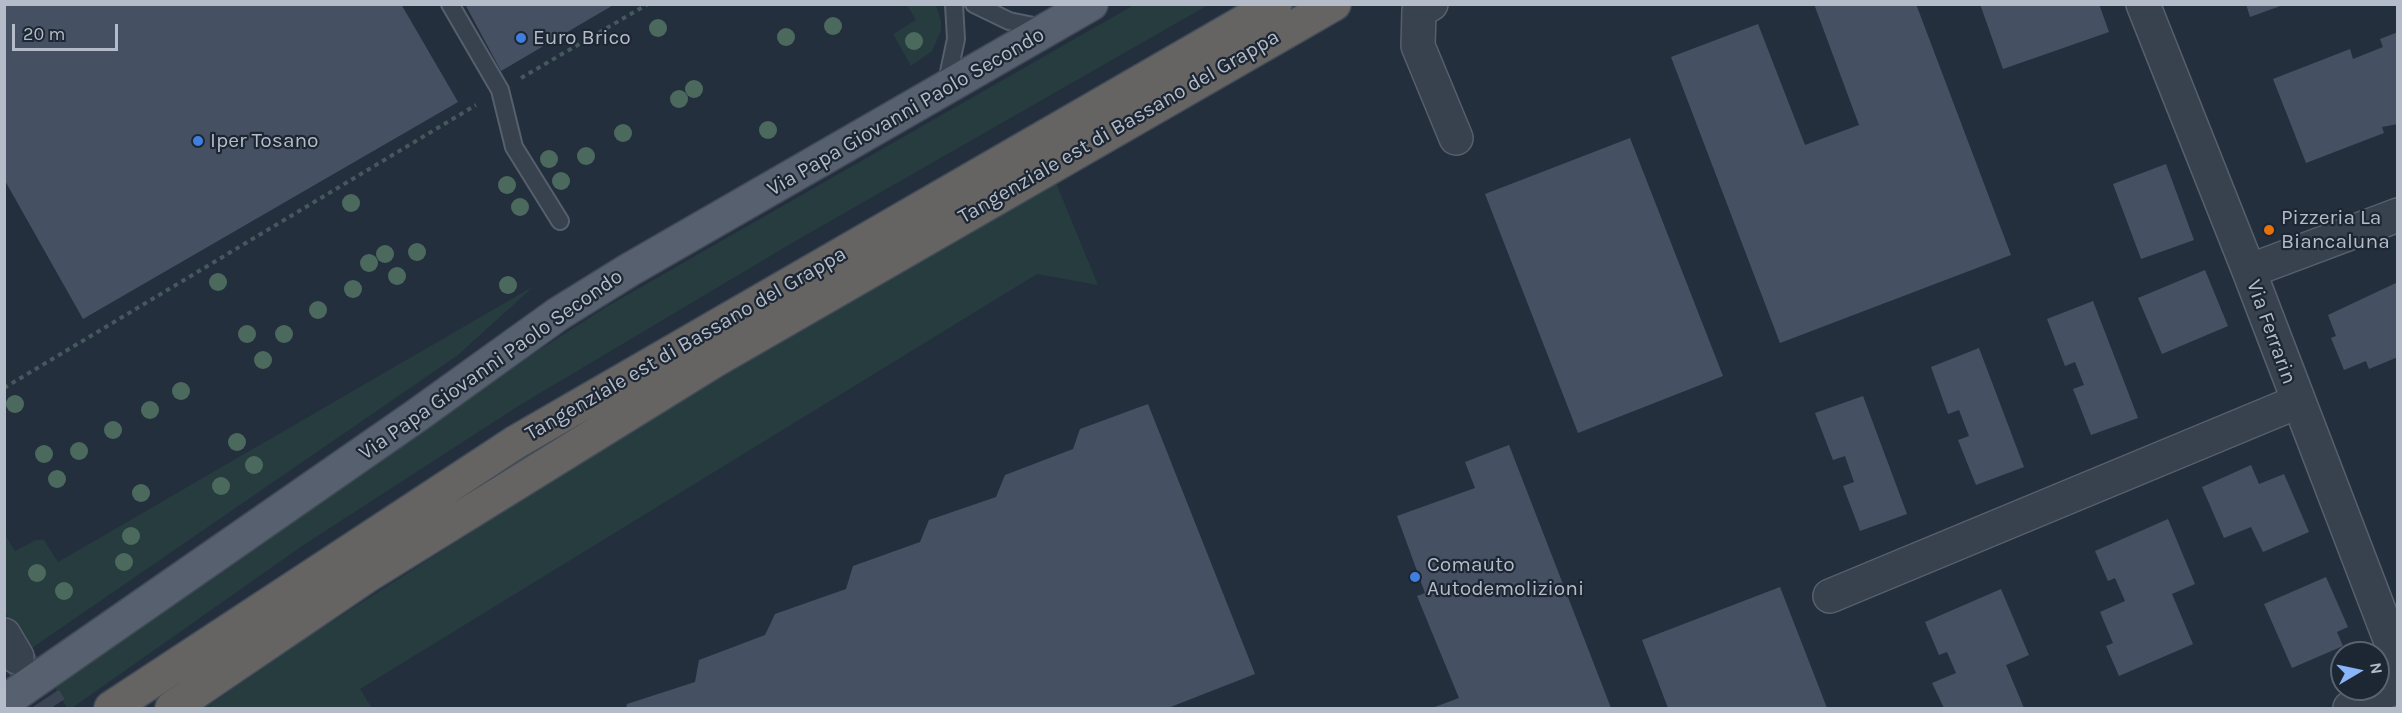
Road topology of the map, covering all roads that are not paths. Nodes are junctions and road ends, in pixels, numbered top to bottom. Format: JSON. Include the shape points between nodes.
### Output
{"nodes":[{"id":1,"x":450,"y":4,"type":"edge"},
{"id":2,"x":954,"y":4,"type":"edge"},
{"id":3,"x":974,"y":4,"type":"edge"},
{"id":4,"x":1091,"y":4,"type":"edge"},
{"id":5,"x":1275,"y":4,"type":"edge"},
{"id":6,"x":1334,"y":4,"type":"edge"},
{"id":7,"x":1431,"y":4,"type":"edge"},
{"id":8,"x":2143,"y":4,"type":"edge"},
{"id":9,"x":1058,"y":18,"type":"edge"},
{"id":10,"x":946,"y":89,"type":"junction"},
{"id":11,"x":1456,"y":138,"type":"dead end"},
{"id":12,"x":2397,"y":215,"type":"edge"},
{"id":13,"x":560,"y":221,"type":"dead end"},
{"id":14,"x":2249,"y":271,"type":"junction"},
{"id":15,"x":2297,"y":402,"type":"junction"},
{"id":16,"x":1830,"y":596,"type":"dead end"},
{"id":17,"x":2397,"y":660,"type":"edge"},
{"id":18,"x":2397,"y":686,"type":"edge"},
{"id":19,"x":4,"y":702,"type":"edge"},
{"id":20,"x":111,"y":708,"type":"edge"},
{"id":21,"x":172,"y":708,"type":"edge"},
{"id":22,"x":2350,"y":708,"type":"edge"}],
"edges":[{"from":1,"to":13,"type":"lane","via":[[500,90],[514,147]]},
{"from":2,"to":10,"type":"lane","via":[[956,36]]},
{"from":3,"to":9,"type":"lane","via":[[1021,25]]},
{"from":4,"to":9,"type":"main road","name":"Via Papa Giovanni Paolo Secondo"},
{"from":5,"to":20,"type":"highway","name":"Tangenziale est di Bassano del Grappa","via":[[516,442]]},
{"from":6,"to":21,"type":"highway","name":"Tangenziale est di Bassano del Grappa","via":[[704,367],[374,571]]},
{"from":7,"to":11,"type":"street","via":[[1419,11],[1418,46]]},
{"from":8,"to":14,"type":"street","name":"Via Ferrarin"},
{"from":9,"to":10,"type":"main road","name":"Via Papa Giovanni Paolo Secondo"},
{"from":10,"to":19,"type":"main road","name":"Via Papa Giovanni Paolo Secondo","via":[[558,314]]},
{"from":12,"to":14,"type":"street"},
{"from":14,"to":15,"type":"street","name":"Via Ferrarin"},
{"from":15,"to":16,"type":"street"},
{"from":15,"to":17,"type":"street","name":"Via Ferrarin"},
{"from":18,"to":22,"type":"street"}]}
